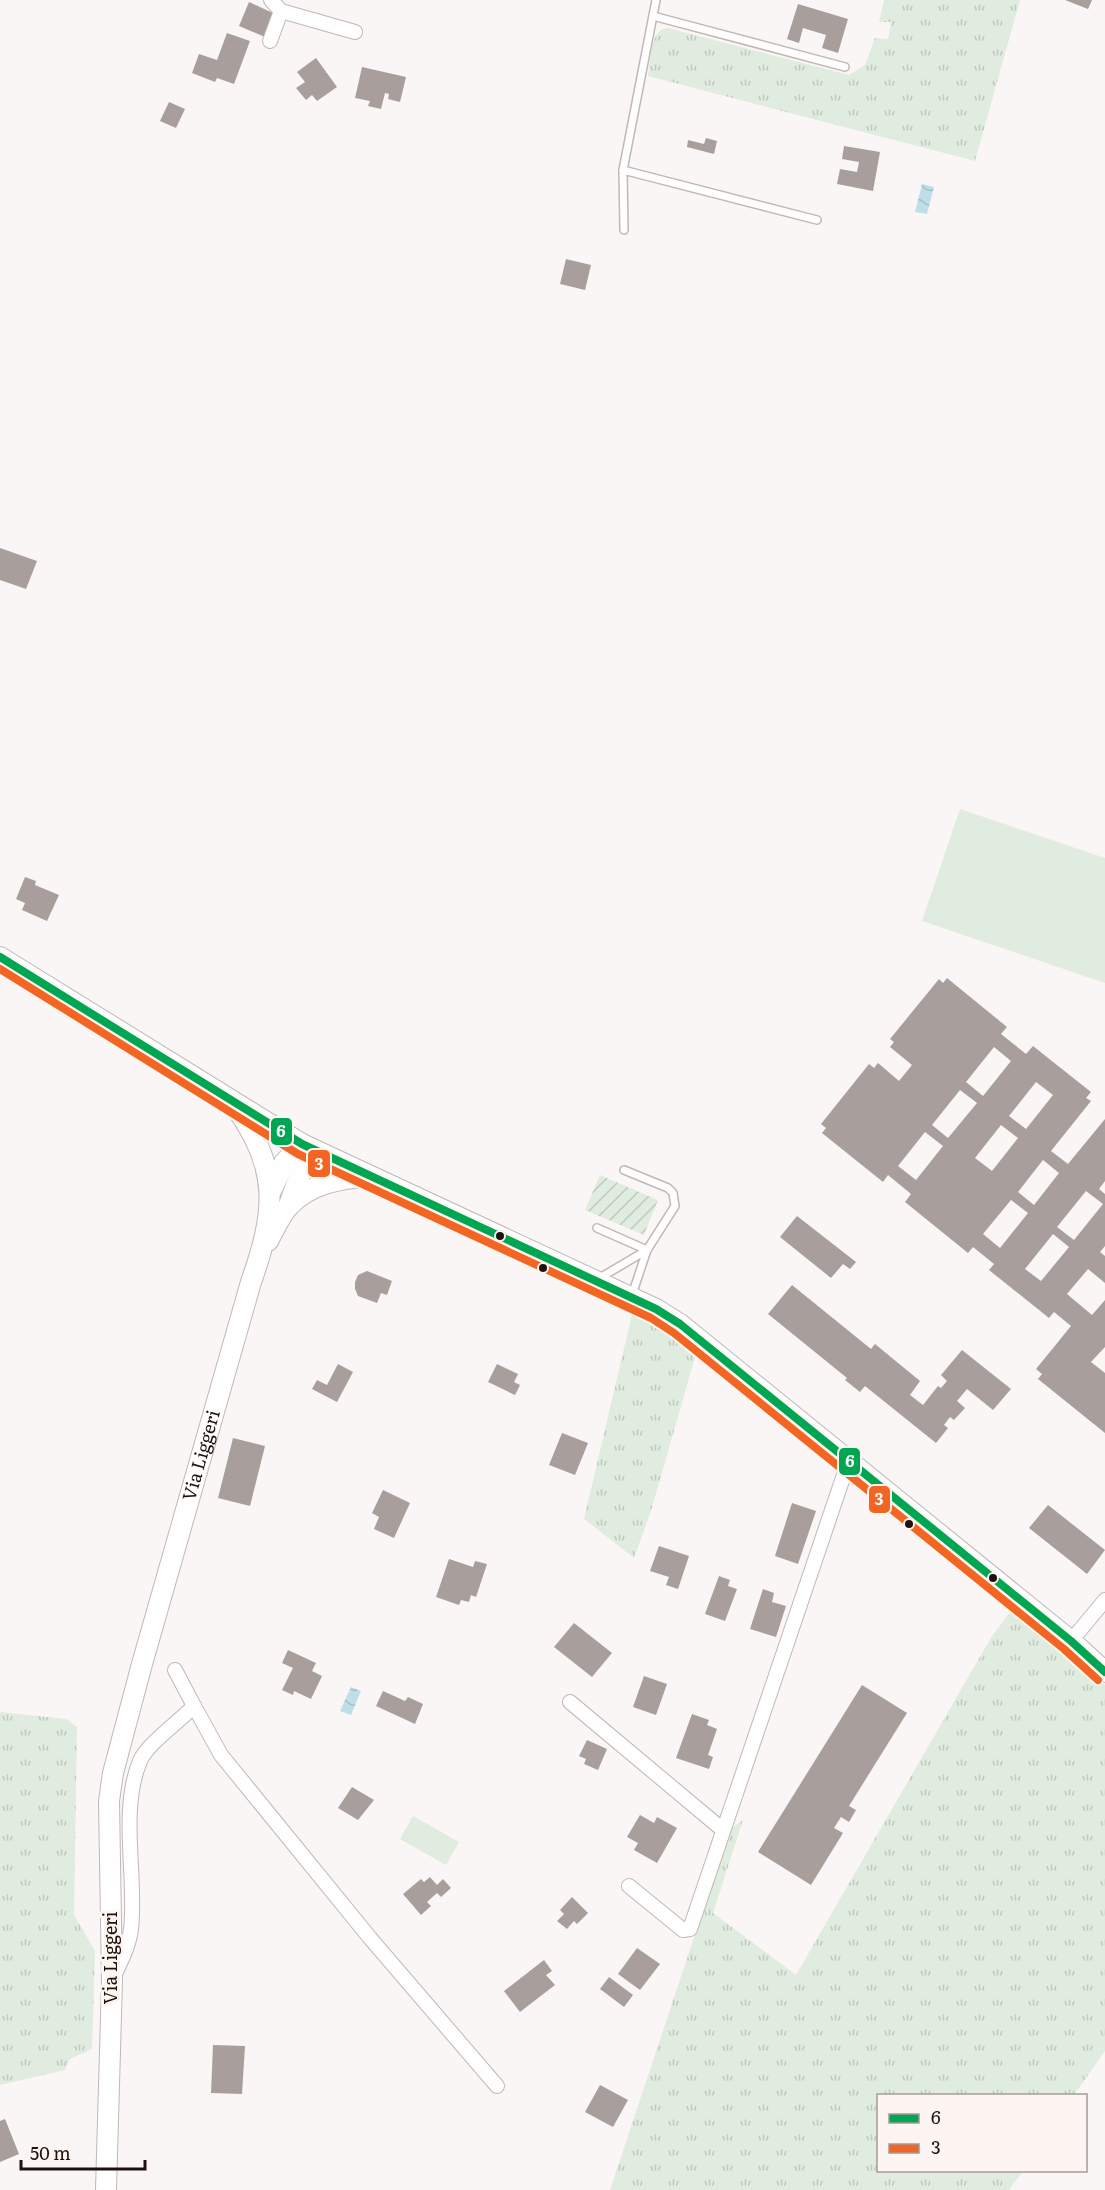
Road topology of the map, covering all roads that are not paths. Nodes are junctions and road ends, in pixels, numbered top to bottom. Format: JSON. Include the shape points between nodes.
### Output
{"nodes":[{"id":1,"x":271,"y":0,"type":"edge"},
{"id":2,"x":656,"y":0,"type":"edge"},
{"id":3,"x":282,"y":11,"type":"junction"},
{"id":4,"x":653,"y":16,"type":"junction"},
{"id":5,"x":355,"y":32,"type":"dead end"},
{"id":6,"x":270,"y":41,"type":"dead end"},
{"id":7,"x":845,"y":67,"type":"dead end"},
{"id":8,"x":623,"y":170,"type":"junction"},
{"id":9,"x":817,"y":220,"type":"dead end"},
{"id":10,"x":624,"y":230,"type":"dead end"},
{"id":11,"x":0,"y":957,"type":"edge"},
{"id":12,"x":231,"y":1101,"type":"junction"},
{"id":13,"x":302,"y":1144,"type":"junction"},
{"id":14,"x":624,"y":1170,"type":"dead end"},
{"id":15,"x":368,"y":1175,"type":"junction"},
{"id":16,"x":271,"y":1191,"type":"junction"},
{"id":17,"x":289,"y":1205,"type":"junction"},
{"id":18,"x":597,"y":1228,"type":"dead end"},
{"id":19,"x":263,"y":1248,"type":"junction"},
{"id":20,"x":647,"y":1250,"type":"junction"},
{"id":21,"x":595,"y":1281,"type":"junction"},
{"id":22,"x":631,"y":1298,"type":"junction"},
{"id":23,"x":849,"y":1460,"type":"junction"},
{"id":24,"x":1105,"y":1600,"type":"edge"},
{"id":25,"x":1071,"y":1641,"type":"junction"},
{"id":26,"x":175,"y":1670,"type":"dead end"},
{"id":27,"x":1105,"y":1672,"type":"edge"},
{"id":28,"x":570,"y":1702,"type":"dead end"},
{"id":29,"x":194,"y":1706,"type":"junction"},
{"id":30,"x":723,"y":1830,"type":"junction"},
{"id":31,"x":629,"y":1886,"type":"dead end"},
{"id":32,"x":112,"y":1981,"type":"junction"},
{"id":33,"x":497,"y":2086,"type":"dead end"},
{"id":34,"x":106,"y":2190,"type":"edge"}],
"edges":[{"from":1,"to":3,"type":"street"},
{"from":2,"to":4,"type":"lane"},
{"from":3,"to":5,"type":"street"},
{"from":3,"to":6,"type":"street"},
{"from":4,"to":7,"type":"lane"},
{"from":4,"to":8,"type":"lane"},
{"from":8,"to":9,"type":"lane"},
{"from":8,"to":10,"type":"lane"},
{"from":11,"to":12,"type":"main road"},
{"from":12,"to":13,"type":"main road"},
{"from":12,"to":16,"type":"main road","via":[[263,1154]]},
{"from":13,"to":15,"type":"main road"},
{"from":13,"to":16,"type":"main road","via":[[284,1163]]},
{"from":13,"to":17,"type":"main road","via":[[302,1169]]},
{"from":14,"to":20,"type":"lane","via":[[673,1193],[675,1206]]},
{"from":15,"to":17,"type":"main road","via":[[337,1179],[312,1189]]},
{"from":15,"to":21,"type":"main road"},
{"from":16,"to":19,"type":"main road"},
{"from":17,"to":19,"type":"main road"},
{"from":18,"to":20,"type":"lane"},
{"from":19,"to":32,"type":"main road","name":"Via Liggeri","via":[[113,1773],[109,1801]]},
{"from":20,"to":21,"type":"lane"},
{"from":20,"to":22,"type":"lane"},
{"from":21,"to":22,"type":"main road"},
{"from":22,"to":23,"type":"main road","via":[[680,1324]]},
{"from":23,"to":25,"type":"main road"},
{"from":23,"to":30,"type":"street"},
{"from":24,"to":25,"type":"street"},
{"from":25,"to":27,"type":"main road"},
{"from":26,"to":29,"type":"street"},
{"from":28,"to":30,"type":"street"},
{"from":29,"to":32,"type":"street","via":[[148,1749],[135,1779],[130,1929]]},
{"from":29,"to":33,"type":"street","via":[[221,1755]]},
{"from":30,"to":31,"type":"street","via":[[690,1929],[683,1930]]},
{"from":32,"to":34,"type":"main road","name":"Via Liggeri"}]}
